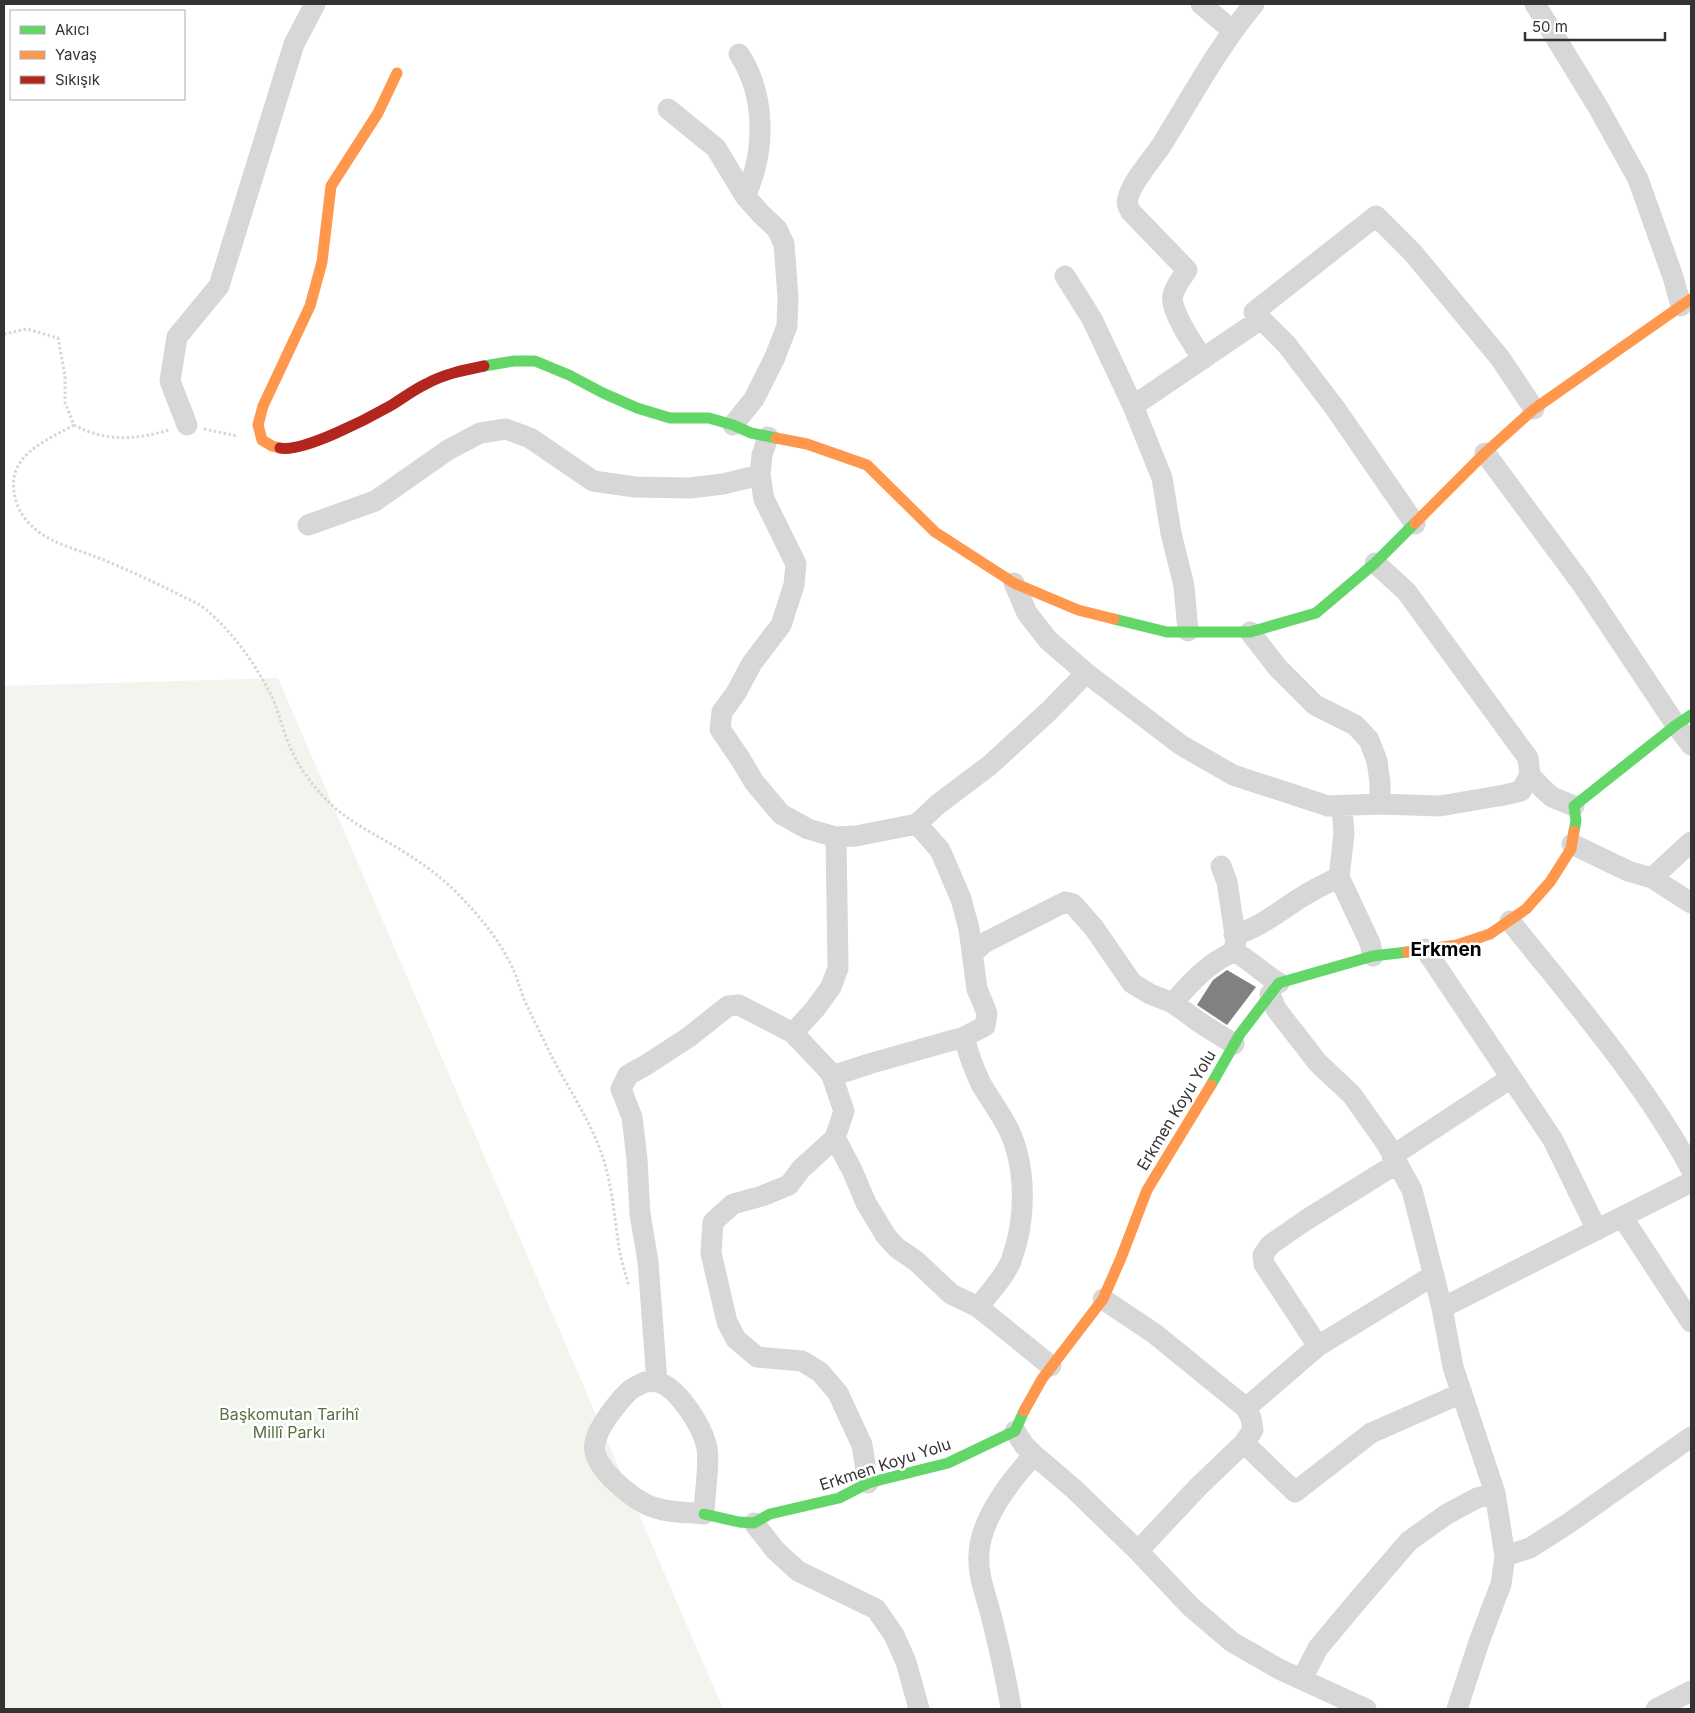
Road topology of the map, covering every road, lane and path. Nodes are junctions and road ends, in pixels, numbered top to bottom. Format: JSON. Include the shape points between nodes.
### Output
{"nodes":[{"id":1,"x":315,"y":4,"type":"edge"},
{"id":2,"x":1201,"y":4,"type":"edge"},
{"id":3,"x":1254,"y":4,"type":"edge"},
{"id":4,"x":1542,"y":6,"type":"edge"},
{"id":5,"x":1233,"y":31,"type":"junction"},
{"id":6,"x":739,"y":54,"type":"dead end"},
{"id":7,"x":397,"y":73,"type":"dead end"},
{"id":8,"x":668,"y":109,"type":"dead end"},
{"id":9,"x":745,"y":196,"type":"junction"},
{"id":10,"x":1065,"y":276,"type":"dead end"},
{"id":11,"x":1686,"y":306,"type":"edge"},
{"id":12,"x":1261,"y":320,"type":"junction"},
{"id":13,"x":4,"y":334,"type":"edge"},
{"id":14,"x":1203,"y":359,"type":"junction"},
{"id":15,"x":1134,"y":406,"type":"junction"},
{"id":16,"x":1534,"y":409,"type":"junction"},
{"id":17,"x":74,"y":425,"type":"junction"},
{"id":18,"x":187,"y":425,"type":"junction"},
{"id":19,"x":733,"y":425,"type":"junction"},
{"id":20,"x":768,"y":437,"type":"junction"},
{"id":21,"x":262,"y":440,"type":"junction"},
{"id":22,"x":1484,"y":454,"type":"junction"},
{"id":23,"x":760,"y":475,"type":"junction"},
{"id":24,"x":1415,"y":524,"type":"junction"},
{"id":25,"x":308,"y":525,"type":"dead end"},
{"id":26,"x":1375,"y":563,"type":"junction"},
{"id":27,"x":1014,"y":583,"type":"junction"},
{"id":28,"x":1188,"y":631,"type":"junction"},
{"id":29,"x":1250,"y":632,"type":"junction"},
{"id":30,"x":1086,"y":673,"type":"junction"},
{"id":31,"x":1684,"y":720,"type":"edge"},
{"id":32,"x":1691,"y":745,"type":"edge"},
{"id":33,"x":1530,"y":775,"type":"junction"},
{"id":34,"x":1380,"y":804,"type":"junction"},
{"id":35,"x":1574,"y":806,"type":"junction"},
{"id":36,"x":1342,"y":807,"type":"junction"},
{"id":37,"x":917,"y":824,"type":"junction"},
{"id":38,"x":836,"y":837,"type":"junction"},
{"id":39,"x":1691,"y":842,"type":"edge"},
{"id":40,"x":1572,"y":844,"type":"junction"},
{"id":41,"x":1221,"y":866,"type":"dead end"},
{"id":42,"x":1339,"y":877,"type":"junction"},
{"id":43,"x":1652,"y":878,"type":"junction"},
{"id":44,"x":1691,"y":903,"type":"edge"},
{"id":45,"x":1510,"y":921,"type":"junction"},
{"id":46,"x":1234,"y":943,"type":"junction"},
{"id":47,"x":1424,"y":949,"type":"junction"},
{"id":48,"x":972,"y":953,"type":"junction"},
{"id":49,"x":1374,"y":956,"type":"junction"},
{"id":50,"x":1275,"y":989,"type":"junction"},
{"id":51,"x":1173,"y":1003,"type":"junction"},
{"id":52,"x":793,"y":1033,"type":"junction"},
{"id":53,"x":964,"y":1037,"type":"junction"},
{"id":54,"x":1234,"y":1044,"type":"junction"},
{"id":55,"x":832,"y":1076,"type":"junction"},
{"id":56,"x":1511,"y":1078,"type":"junction"},
{"id":57,"x":835,"y":1138,"type":"junction"},
{"id":58,"x":1394,"y":1160,"type":"junction"},
{"id":59,"x":1691,"y":1169,"type":"edge"},
{"id":60,"x":1691,"y":1182,"type":"edge"},
{"id":61,"x":1623,"y":1218,"type":"junction"},
{"id":62,"x":1596,"y":1230,"type":"junction"},
{"id":63,"x":1434,"y":1275,"type":"junction"},
{"id":64,"x":1103,"y":1299,"type":"junction"},
{"id":65,"x":651,"y":1302,"type":"junction"},
{"id":66,"x":978,"y":1307,"type":"junction"},
{"id":67,"x":1442,"y":1308,"type":"junction"},
{"id":68,"x":1691,"y":1322,"type":"edge"},
{"id":69,"x":1318,"y":1346,"type":"junction"},
{"id":70,"x":1051,"y":1366,"type":"junction"},
{"id":71,"x":657,"y":1382,"type":"junction"},
{"id":72,"x":1462,"y":1393,"type":"junction"},
{"id":73,"x":1246,"y":1408,"type":"junction"},
{"id":74,"x":1015,"y":1431,"type":"junction"},
{"id":75,"x":1691,"y":1437,"type":"edge"},
{"id":76,"x":1244,"y":1444,"type":"junction"},
{"id":77,"x":1034,"y":1455,"type":"junction"},
{"id":78,"x":868,"y":1483,"type":"junction"},
{"id":79,"x":1495,"y":1493,"type":"junction"},
{"id":80,"x":704,"y":1514,"type":"junction"},
{"id":81,"x":754,"y":1523,"type":"junction"},
{"id":82,"x":1138,"y":1551,"type":"junction"},
{"id":83,"x":1505,"y":1556,"type":"junction"},
{"id":84,"x":1302,"y":1679,"type":"junction"},
{"id":85,"x":1691,"y":1691,"type":"edge"},
{"id":86,"x":919,"y":1709,"type":"edge"},
{"id":87,"x":1011,"y":1709,"type":"edge"},
{"id":88,"x":1366,"y":1709,"type":"edge"},
{"id":89,"x":1457,"y":1709,"type":"edge"},
{"id":90,"x":1656,"y":1709,"type":"edge"}],
"edges":[{"from":1,"to":18,"type":"street","via":[[294,44],[220,286],[177,337],[170,381]]},
{"from":2,"to":5,"type":"street"},
{"from":3,"to":5,"type":"street"},
{"from":4,"to":11,"type":"street","via":[[1638,179]]},
{"from":5,"to":14,"type":"street","via":[[1127,199],[1131,212],[1187,270],[1172,295],[1172,301]]},
{"from":6,"to":9,"type":"street","via":[[748,67],[755,91],[760,127],[753,180]]},
{"from":7,"to":21,"type":"street","via":[[378,112],[331,186],[322,262],[310,306],[263,406],[258,425]]},
{"from":8,"to":9,"type":"street","via":[[716,148]]},
{"from":9,"to":19,"type":"street","via":[[777,228],[784,244],[787,326],[754,399]]},
{"from":10,"to":15,"type":"street","via":[[1092,319]]},
{"from":11,"to":16,"type":"street"},
{"from":12,"to":14,"type":"street"},
{"from":12,"to":16,"type":"street","via":[[1254,312],[1376,216],[1413,253],[1494,350]]},
{"from":12,"to":24,"type":"street","via":[[1287,345],[1335,408]]},
{"from":13,"to":17,"type":"path","via":[[27,329],[58,338],[65,376],[65,403]]},
{"from":14,"to":15,"type":"street"},
{"from":15,"to":28,"type":"street","via":[[1162,478],[1184,586]]},
{"from":16,"to":22,"type":"street"},
{"from":17,"to":18,"type":"path","via":[[89,433],[118,438],[148,436]]},
{"from":17,"to":65,"type":"path","via":[[44,441],[13,468],[10,484],[22,515],[36,532],[54,542],[117,566],[202,606],[233,637],[260,674],[296,760],[322,795],[356,825],[399,849],[442,879],[488,928],[510,963],[549,1051],[594,1135],[607,1171],[629,1288],[640,1299]]},
{"from":18,"to":21,"type":"path"},
{"from":19,"to":20,"type":"street"},
{"from":19,"to":21,"type":"street","via":[[709,418],[662,416],[637,408],[535,361],[514,361],[454,372],[424,384],[388,406],[301,447],[272,446]]},
{"from":20,"to":23,"type":"street"},
{"from":20,"to":27,"type":"street","via":[[807,444],[867,465],[934,532]]},
{"from":22,"to":24,"type":"street"},
{"from":22,"to":31,"type":"street"},
{"from":23,"to":25,"type":"street","via":[[690,488],[635,487],[593,481],[530,438],[506,430],[480,433],[448,450],[375,501]]},
{"from":23,"to":38,"type":"street","via":[[764,499],[796,564],[794,585],[781,626],[752,662],[722,712],[720,728],[754,782],[781,814],[808,829]]},
{"from":24,"to":26,"type":"street"},
{"from":26,"to":29,"type":"street","via":[[1316,613]]},
{"from":26,"to":33,"type":"street","via":[[1406,591],[1528,758]]},
{"from":27,"to":28,"type":"street","via":[[1078,610],[1167,632]]},
{"from":27,"to":30,"type":"street","via":[[1027,613],[1048,640]]},
{"from":28,"to":29,"type":"street"},
{"from":29,"to":34,"type":"street","via":[[1278,668],[1315,705],[1355,725],[1369,740],[1377,761]]},
{"from":30,"to":36,"type":"street","via":[[1181,744],[1234,775],[1328,806]]},
{"from":30,"to":37,"type":"street","via":[[990,765],[936,805]]},
{"from":31,"to":32,"type":"street"},
{"from":31,"to":35,"type":"street"},
{"from":33,"to":34,"type":"street","via":[[1521,791],[1504,795],[1440,806]]},
{"from":33,"to":35,"type":"street","via":[[1552,797]]},
{"from":34,"to":36,"type":"street"},
{"from":35,"to":40,"type":"street","via":[[1576,820]]},
{"from":36,"to":42,"type":"street","via":[[1344,834]]},
{"from":37,"to":38,"type":"street"},
{"from":37,"to":48,"type":"street","via":[[940,850],[961,899]]},
{"from":38,"to":52,"type":"street","via":[[838,968],[831,987]]},
{"from":39,"to":43,"type":"street"},
{"from":40,"to":43,"type":"street","via":[[1628,871]]},
{"from":40,"to":45,"type":"street","via":[[1550,882],[1526,910]]},
{"from":41,"to":46,"type":"street","via":[[1227,882]]},
{"from":42,"to":46,"type":"street","via":[[1244,932]]},
{"from":42,"to":49,"type":"street"},
{"from":43,"to":44,"type":"street"},
{"from":45,"to":47,"type":"street","via":[[1490,934],[1457,945]]},
{"from":45,"to":59,"type":"street","via":[[1624,1067],[1674,1137]]},
{"from":46,"to":50,"type":"street","via":[[1241,955],[1266,976]]},
{"from":46,"to":51,"type":"street"},
{"from":47,"to":49,"type":"street"},
{"from":47,"to":56,"type":"street"},
{"from":48,"to":51,"type":"street","via":[[984,943],[1065,902],[1073,904],[1094,928],[1132,983]]},
{"from":48,"to":53,"type":"street","via":[[977,989],[987,1013],[985,1026]]},
{"from":49,"to":50,"type":"street"},
{"from":50,"to":54,"type":"street","name":"Erkmen Koyu Yolu"},
{"from":50,"to":58,"type":"street","via":[[1276,1009],[1318,1063],[1352,1095],[1386,1143]]},
{"from":51,"to":54,"type":"street"},
{"from":52,"to":55,"type":"street"},
{"from":52,"to":65,"type":"street","via":[[738,1005],[728,1006],[689,1037],[628,1075],[621,1089],[632,1117]]},
{"from":53,"to":55,"type":"street"},
{"from":53,"to":66,"type":"street","via":[[981,1083],[1008,1130],[1018,1155],[1022,1193],[1019,1232],[1011,1261]]},
{"from":54,"to":64,"type":"street","name":"Erkmen Koyu Yolu","via":[[1147,1190]]},
{"from":55,"to":57,"type":"street","via":[[844,1111]]},
{"from":56,"to":58,"type":"street"},
{"from":56,"to":62,"type":"street","via":[[1553,1140]]},
{"from":57,"to":66,"type":"street","via":[[866,1203],[886,1236],[951,1294]]},
{"from":57,"to":78,"type":"street","via":[[801,1169],[789,1185],[733,1204],[713,1222],[711,1253],[727,1322],[736,1339],[758,1357],[802,1362],[820,1372],[838,1393],[862,1445]]},
{"from":58,"to":63,"type":"street","via":[[1412,1190]]},
{"from":58,"to":69,"type":"street","via":[[1270,1245],[1263,1255],[1264,1264]]},
{"from":60,"to":61,"type":"street"},
{"from":61,"to":62,"type":"street"},
{"from":61,"to":68,"type":"street"},
{"from":62,"to":67,"type":"street"},
{"from":63,"to":67,"type":"street"},
{"from":63,"to":69,"type":"street"},
{"from":64,"to":70,"type":"street","name":"Erkmen Koyu Yolu"},
{"from":64,"to":73,"type":"street","via":[[1155,1334]]},
{"from":65,"to":71,"type":"street"},
{"from":66,"to":70,"type":"street"},
{"from":67,"to":72,"type":"street","via":[[1453,1367]]},
{"from":69,"to":73,"type":"street"},
{"from":70,"to":74,"type":"street","name":"Erkmen Koyu Yolu"},
{"from":71,"to":80,"type":"street","via":[[682,1401],[707,1445]]},
{"from":71,"to":80,"type":"street","via":[[645,1382],[630,1390],[605,1419],[594,1444],[599,1464],[620,1486],[650,1506]]},
{"from":72,"to":76,"type":"street","via":[[1371,1433],[1295,1492]]},
{"from":72,"to":79,"type":"street"},
{"from":73,"to":76,"type":"street","via":[[1253,1430]]},
{"from":74,"to":77,"type":"street"},
{"from":74,"to":78,"type":"street","name":"Erkmen Koyu Yolu","via":[[948,1463]]},
{"from":75,"to":83,"type":"street","via":[[1530,1548]]},
{"from":76,"to":82,"type":"street"},
{"from":77,"to":82,"type":"street"},
{"from":77,"to":87,"type":"street","via":[[1009,1485],[985,1525],[979,1553],[981,1579]]},
{"from":78,"to":81,"type":"street","name":"Erkmen Koyu Yolu","via":[[839,1498],[770,1514]]},
{"from":79,"to":83,"type":"street"},
{"from":79,"to":84,"type":"street","via":[[1447,1514],[1409,1540],[1318,1648]]},
{"from":80,"to":81,"type":"street"},
{"from":81,"to":86,"type":"street","via":[[775,1550],[798,1571],[876,1609],[894,1635],[906,1662]]},
{"from":82,"to":84,"type":"street","via":[[1191,1607],[1232,1642]]},
{"from":83,"to":89,"type":"street","via":[[1502,1584]]},
{"from":84,"to":88,"type":"street"},
{"from":85,"to":90,"type":"street"}]}
